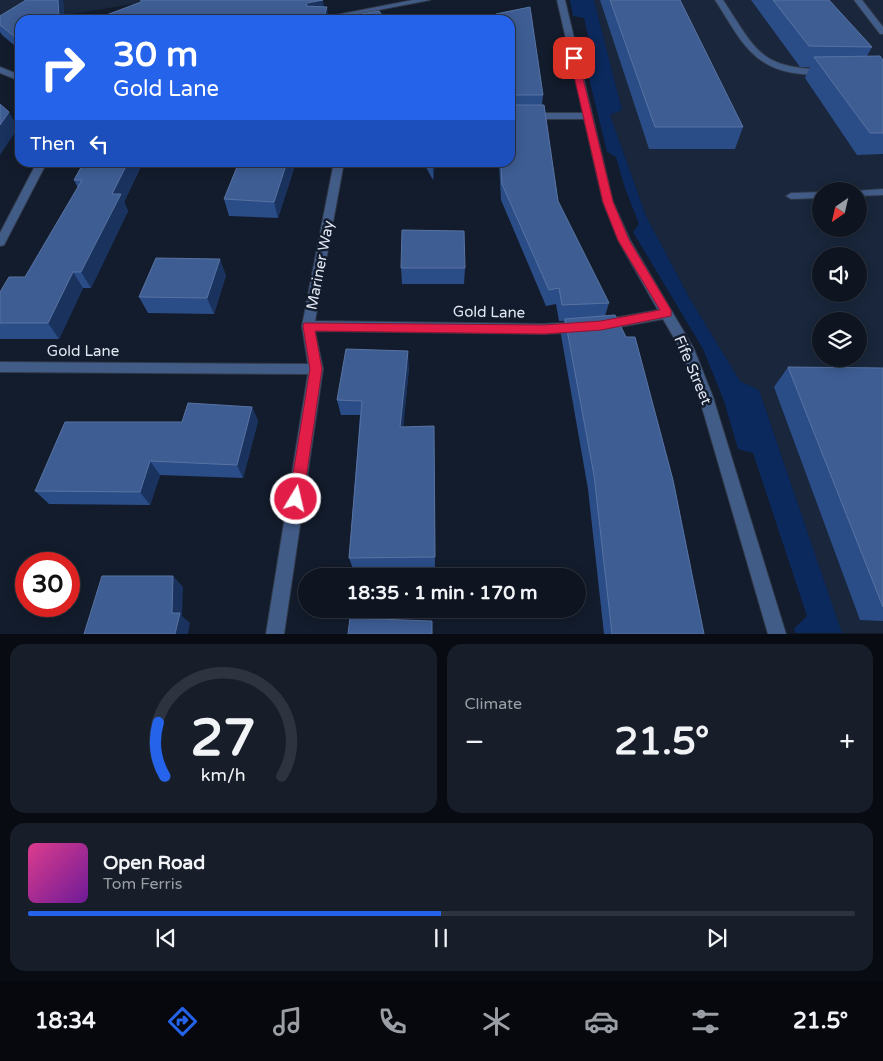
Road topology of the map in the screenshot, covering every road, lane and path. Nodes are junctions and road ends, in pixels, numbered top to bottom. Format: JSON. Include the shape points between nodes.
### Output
{"nodes":[{"id":1,"x":426,"y":0,"type":"edge"},
{"id":2,"x":561,"y":0,"type":"edge"},
{"id":3,"x":719,"y":0,"type":"edge"},
{"id":4,"x":858,"y":0,"type":"edge"},
{"id":5,"x":342,"y":15,"type":"edge"},
{"id":6,"x":883,"y":32,"type":"edge"},
{"id":7,"x":0,"y":70,"type":"edge"},
{"id":8,"x":835,"y":72,"type":"edge"},
{"id":9,"x":15,"y":76,"type":"edge"},
{"id":10,"x":515,"y":116,"type":"edge"},
{"id":11,"x":587,"y":116,"type":"junction"},
{"id":12,"x":40,"y":167,"type":"edge"},
{"id":13,"x":338,"y":167,"type":"edge"},
{"id":14,"x":883,"y":192,"type":"edge"},
{"id":15,"x":868,"y":193,"type":"edge"},
{"id":16,"x":812,"y":195,"type":"edge"},
{"id":17,"x":791,"y":196,"type":"dead end"},
{"id":18,"x":0,"y":222,"type":"edge"},
{"id":19,"x":12,"y":222,"type":"junction"},
{"id":20,"x":0,"y":242,"type":"edge"},
{"id":21,"x":667,"y":313,"type":"junction"},
{"id":22,"x":308,"y":326,"type":"junction"},
{"id":23,"x":0,"y":367,"type":"edge"},
{"id":24,"x":316,"y":369,"type":"junction"},
{"id":25,"x":275,"y":634,"type":"edge"},
{"id":26,"x":776,"y":634,"type":"edge"}],
"edges":[{"from":1,"to":5,"type":"street"},
{"from":2,"to":11,"type":"street","name":"Fife Street"},
{"from":3,"to":8,"type":"street","via":[[760,58],[806,72]]},
{"from":4,"to":6,"type":"street"},
{"from":7,"to":9,"type":"street"},
{"from":10,"to":11,"type":"street"},
{"from":11,"to":21,"type":"street","name":"Fife Street","via":[[608,202],[624,240]]},
{"from":12,"to":19,"type":"street"},
{"from":13,"to":22,"type":"street","name":"Mariner Way"},
{"from":14,"to":15,"type":"street"},
{"from":16,"to":17,"type":"street"},
{"from":18,"to":19,"type":"street"},
{"from":19,"to":20,"type":"street"},
{"from":21,"to":22,"type":"street","name":"Gold Lane","via":[[601,326],[544,330]]},
{"from":21,"to":26,"type":"street","name":"Fife Street","via":[[687,349],[706,397]]},
{"from":22,"to":24,"type":"street","name":"Mariner Way"},
{"from":23,"to":24,"type":"street","name":"Gold Lane"},
{"from":24,"to":25,"type":"street","name":"Mariner Way"}]}
